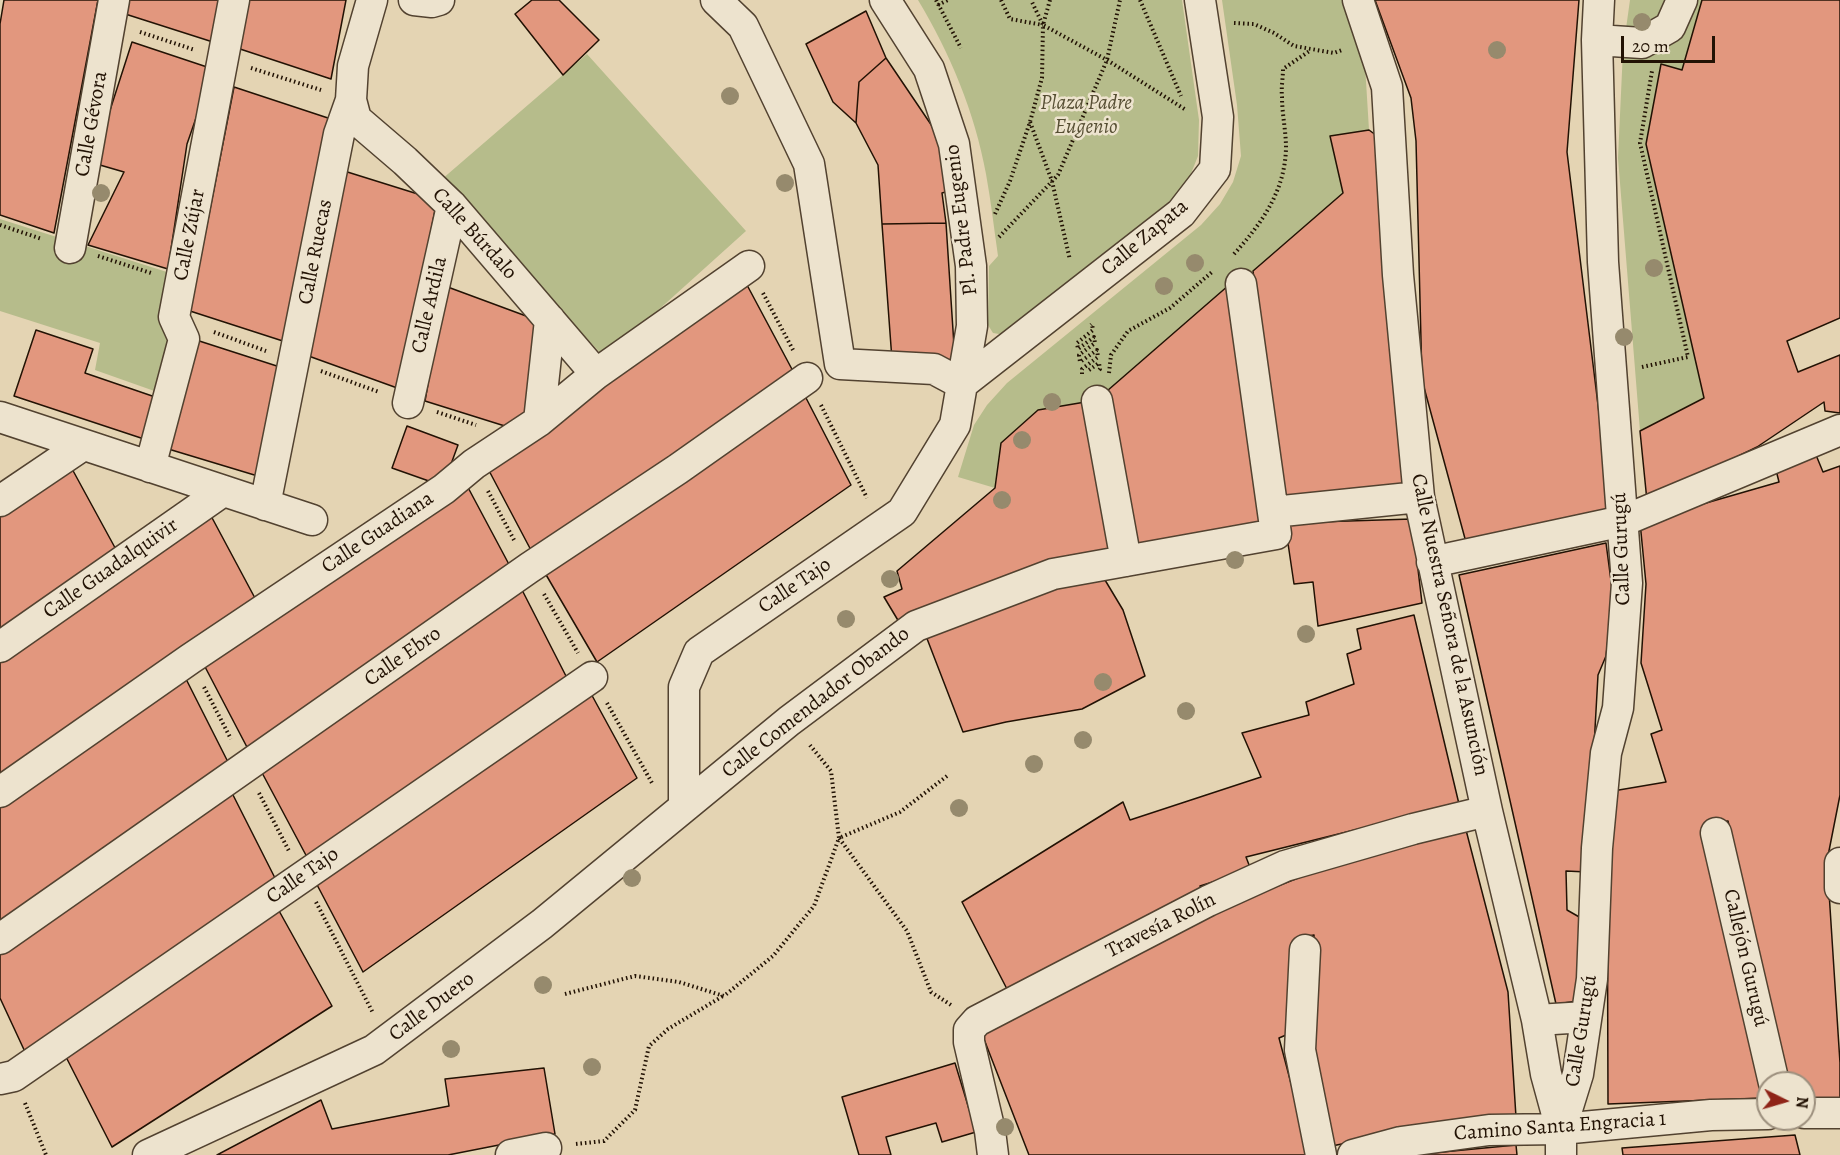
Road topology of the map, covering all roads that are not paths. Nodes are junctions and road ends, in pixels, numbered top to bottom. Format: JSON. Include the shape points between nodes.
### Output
{"nodes":[{"id":1,"x":114,"y":0,"type":"edge"},
{"id":2,"x":234,"y":0,"type":"edge"},
{"id":3,"x":372,"y":0,"type":"edge"},
{"id":4,"x":414,"y":0,"type":"edge"},
{"id":5,"x":439,"y":0,"type":"edge"},
{"id":6,"x":716,"y":0,"type":"edge"},
{"id":7,"x":885,"y":0,"type":"edge"},
{"id":8,"x":1358,"y":0,"type":"edge"},
{"id":9,"x":1599,"y":0,"type":"edge"},
{"id":10,"x":1682,"y":0,"type":"edge"},
{"id":11,"x":1201,"y":10,"type":"edge"},
{"id":12,"x":1598,"y":40,"type":"junction"},
{"id":13,"x":351,"y":100,"type":"junction"},
{"id":14,"x":452,"y":206,"type":"junction"},
{"id":15,"x":70,"y":248,"type":"dead end"},
{"id":16,"x":749,"y":266,"type":"dead end"},
{"id":17,"x":1235,"y":271,"type":"road end"},
{"id":18,"x":550,"y":320,"type":"junction"},
{"id":19,"x":596,"y":374,"type":"junction"},
{"id":20,"x":807,"y":378,"type":"dead end"},
{"id":21,"x":962,"y":384,"type":"junction"},
{"id":22,"x":1097,"y":401,"type":"road end"},
{"id":23,"x":408,"y":403,"type":"road end"},
{"id":24,"x":0,"y":417,"type":"edge"},
{"id":25,"x":527,"y":429,"type":"junction"},
{"id":26,"x":1840,"y":430,"type":"edge"},
{"id":27,"x":83,"y":445,"type":"junction"},
{"id":28,"x":150,"y":467,"type":"junction"},
{"id":29,"x":222,"y":491,"type":"junction"},
{"id":30,"x":1419,"y":497,"type":"junction"},
{"id":31,"x":0,"y":501,"type":"edge"},
{"id":32,"x":265,"y":505,"type":"junction"},
{"id":33,"x":1273,"y":512,"type":"junction"},
{"id":34,"x":312,"y":520,"type":"dead end"},
{"id":35,"x":1623,"y":521,"type":"junction"},
{"id":36,"x":1126,"y":561,"type":"junction"},
{"id":37,"x":1432,"y":562,"type":"junction"},
{"id":38,"x":0,"y":647,"type":"edge"},
{"id":39,"x":591,"y":677,"type":"road end"},
{"id":40,"x":0,"y":792,"type":"edge"},
{"id":41,"x":678,"y":811,"type":"junction"},
{"id":42,"x":1487,"y":811,"type":"junction"},
{"id":43,"x":1716,"y":833,"type":"dead end"},
{"id":44,"x":1840,"y":863,"type":"edge"},
{"id":45,"x":1840,"y":888,"type":"edge"},
{"id":46,"x":0,"y":939,"type":"edge"},
{"id":47,"x":1305,"y":950,"type":"dead end"},
{"id":48,"x":1586,"y":1017,"type":"junction"},
{"id":49,"x":1537,"y":1020,"type":"junction"},
{"id":50,"x":1771,"y":1071,"type":"edge"},
{"id":51,"x":7,"y":1078,"type":"edge"},
{"id":52,"x":1816,"y":1113,"type":"edge"},
{"id":53,"x":1840,"y":1113,"type":"edge"},
{"id":54,"x":1756,"y":1114,"type":"edge"},
{"id":55,"x":1561,"y":1142,"type":"edge"},
{"id":56,"x":546,"y":1148,"type":"road end"},
{"id":57,"x":148,"y":1155,"type":"edge"},
{"id":58,"x":511,"y":1155,"type":"edge"},
{"id":59,"x":993,"y":1155,"type":"edge"},
{"id":60,"x":1321,"y":1155,"type":"edge"},
{"id":61,"x":1353,"y":1155,"type":"edge"}],
"edges":[{"from":1,"to":15,"type":"street","name":"Calle Gévora"},
{"from":2,"to":28,"type":"street","name":"Calle Zújar","via":[[174,317],[184,339]]},
{"from":3,"to":13,"type":"street","name":"Calle Ruecas","via":[[353,66]]},
{"from":4,"to":5,"type":"street"},
{"from":6,"to":21,"type":"street","via":[[742,26],[809,164],[840,364],[934,369]]},
{"from":7,"to":21,"type":"street","name":"Pl. Padre Eugenio","via":[[928,69],[954,144],[971,266],[972,326]]},
{"from":8,"to":30,"type":"street","name":"Calle Nuestra Señora de la Asunción","via":[[1388,87],[1398,275]]},
{"from":9,"to":12,"type":"street","name":"Calle Gurugú"},
{"from":10,"to":12,"type":"street","via":[[1670,27],[1642,43]]},
{"from":11,"to":21,"type":"street","name":"Calle Zapata","via":[[1218,117],[1215,169],[1181,213]]},
{"from":12,"to":35,"type":"street","name":"Calle Gurugú","via":[[1603,262]]},
{"from":13,"to":14,"type":"street","name":"Calle Búrdalo","via":[[356,119]]},
{"from":13,"to":32,"type":"street","name":"Calle Ruecas","via":[[339,134]]},
{"from":14,"to":18,"type":"street","name":"Calle Búrdalo"},
{"from":14,"to":23,"type":"street","name":"Calle Ardila"},
{"from":16,"to":19,"type":"street","name":"Calle Guadiana"},
{"from":17,"to":33,"type":"street","name":"Calle Comendador Obando"},
{"from":18,"to":19,"type":"street","name":"Calle Búrdalo"},
{"from":18,"to":25,"type":"street"},
{"from":19,"to":25,"type":"street","name":"Calle Guadiana"},
{"from":20,"to":46,"type":"street","name":"Calle Ebro"},
{"from":21,"to":41,"type":"street","name":"Calle Tajo","via":[[955,425],[902,512],[699,652],[684,687]]},
{"from":22,"to":36,"type":"street"},
{"from":24,"to":27,"type":"street"},
{"from":25,"to":40,"type":"street","name":"Calle Guadiana"},
{"from":26,"to":35,"type":"street"},
{"from":27,"to":28,"type":"street"},
{"from":27,"to":31,"type":"street"},
{"from":28,"to":29,"type":"street"},
{"from":29,"to":32,"type":"street"},
{"from":29,"to":38,"type":"street","name":"Calle Guadalquivir"},
{"from":30,"to":33,"type":"street"},
{"from":30,"to":37,"type":"street","name":"Calle Nuestra Señora de la Asunción"},
{"from":32,"to":34,"type":"street"},
{"from":33,"to":36,"type":"street","name":"Calle Comendador Obando","via":[[1276,534]]},
{"from":35,"to":37,"type":"street"},
{"from":35,"to":48,"type":"street","name":"Calle Gurugú","via":[[1627,583],[1618,708],[1606,753],[1597,848],[1592,979]]},
{"from":36,"to":41,"type":"street","name":"Calle Comendador Obando","via":[[1053,574],[916,626]]},
{"from":37,"to":42,"type":"street","name":"Calle Nuestra Señora de la Asunción"},
{"from":39,"to":51,"type":"street","name":"Calle Tajo"},
{"from":41,"to":57,"type":"street","name":"Calle Duero","via":[[542,924],[374,1050]]},
{"from":42,"to":49,"type":"street","name":"Calle Nuestra Señora de la Asunción"},
{"from":42,"to":59,"type":"street","name":"Travesía Rolín","via":[[1285,866],[1208,901],[977,1021],[969,1030],[969,1042]]},
{"from":43,"to":50,"type":"street","name":"Callejón Gurugú"},
{"from":44,"to":45,"type":"street"},
{"from":47,"to":60,"type":"street","via":[[1300,1050]]},
{"from":48,"to":49,"type":"street"},
{"from":48,"to":55,"type":"street","name":"Calle Gurugú","via":[[1578,1074]]},
{"from":49,"to":55,"type":"street","name":"Calle Gurugú"},
{"from":52,"to":53,"type":"street"},
{"from":54,"to":55,"type":"street","name":"Camino Santa Engracia 1","via":[[1711,1115]]},
{"from":55,"to":61,"type":"street","name":"Camino Santa Engracia 1","via":[[1489,1130],[1401,1142]]},
{"from":56,"to":58,"type":"street"}]}
